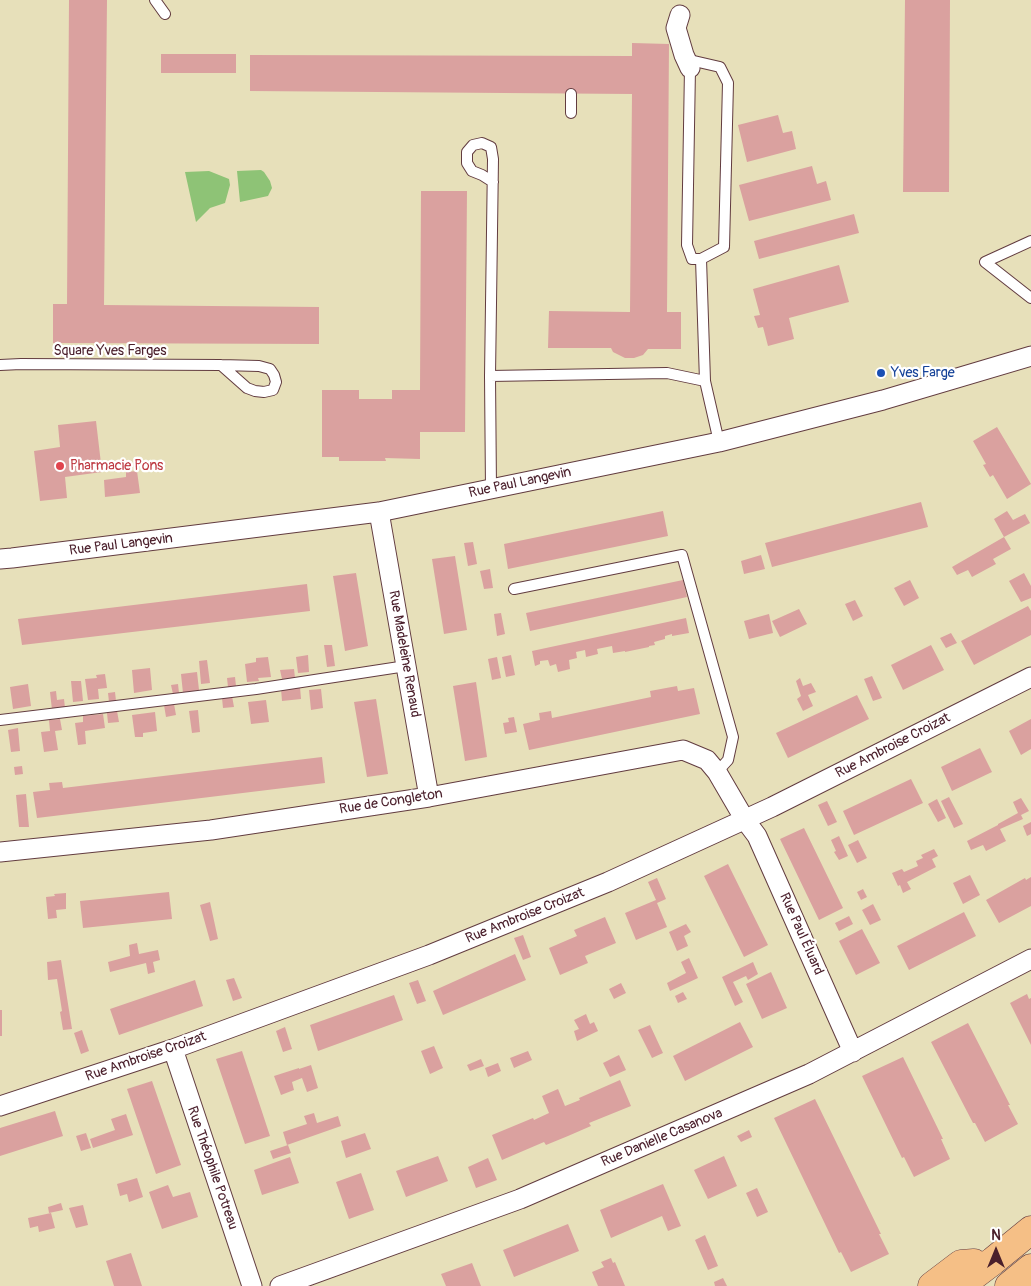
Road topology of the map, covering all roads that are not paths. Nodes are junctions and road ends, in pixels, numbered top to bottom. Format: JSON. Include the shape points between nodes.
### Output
{"nodes":[{"id":1,"x":155,"y":0,"type":"edge"},
{"id":2,"x":164,"y":14,"type":"dead end"},
{"id":3,"x":680,"y":15,"type":"dead end"},
{"id":4,"x":690,"y":68,"type":"junction"},
{"id":5,"x":571,"y":94,"type":"dead end"},
{"id":6,"x":571,"y":113,"type":"dead end"},
{"id":7,"x":492,"y":182,"type":"dead end"},
{"id":8,"x":1031,"y":241,"type":"edge"},
{"id":9,"x":701,"y":259,"type":"junction"},
{"id":10,"x":1031,"y":298,"type":"edge"},
{"id":11,"x":1031,"y":356,"type":"edge"},
{"id":12,"x":0,"y":365,"type":"edge"},
{"id":13,"x":221,"y":365,"type":"junction"},
{"id":14,"x":490,"y":376,"type":"junction"},
{"id":15,"x":705,"y":380,"type":"junction"},
{"id":16,"x":719,"y":442,"type":"junction"},
{"id":17,"x":490,"y":489,"type":"junction"},
{"id":18,"x":380,"y":512,"type":"junction"},
{"id":19,"x":0,"y":559,"type":"edge"},
{"id":20,"x":514,"y":590,"type":"dead end"},
{"id":21,"x":406,"y":666,"type":"junction"},
{"id":22,"x":1031,"y":677,"type":"edge"},
{"id":23,"x":0,"y":720,"type":"edge"},
{"id":24,"x":717,"y":772,"type":"junction"},
{"id":25,"x":429,"y":797,"type":"junction"},
{"id":26,"x":745,"y":820,"type":"junction"},
{"id":27,"x":0,"y":852,"type":"edge"},
{"id":28,"x":1031,"y":959,"type":"edge"},
{"id":29,"x":173,"y":1049,"type":"junction"},
{"id":30,"x":853,"y":1052,"type":"junction"},
{"id":31,"x":0,"y":1106,"type":"edge"},
{"id":32,"x":1031,"y":1230,"type":"edge"},
{"id":33,"x":993,"y":1261,"type":"junction"},
{"id":34,"x":1031,"y":1268,"type":"edge"},
{"id":35,"x":252,"y":1286,"type":"edge"},
{"id":36,"x":280,"y":1286,"type":"edge"},
{"id":37,"x":932,"y":1286,"type":"edge"},
{"id":38,"x":960,"y":1286,"type":"edge"},
{"id":39,"x":1009,"y":1286,"type":"edge"}],
"edges":[{"from":1,"to":2,"type":"lane"},
{"from":3,"to":4,"type":"street","via":[[676,28]]},
{"from":4,"to":9,"type":"lane","via":[[687,245],[692,259]]},
{"from":4,"to":9,"type":"lane","via":[[694,60],[720,66],[728,83],[724,247]]},
{"from":5,"to":6,"type":"lane"},
{"from":7,"to":14,"type":"lane"},
{"from":8,"to":10,"type":"lane","via":[[985,262]]},
{"from":9,"to":15,"type":"lane"},
{"from":11,"to":16,"type":"street","name":"Rue Paul Langevin","via":[[883,400]]},
{"from":12,"to":13,"type":"lane","name":"Square Yves Farges"},
{"from":13,"to":13,"type":"lane","name":"Square Yves Farges","via":[[270,368],[276,382],[273,390],[264,392],[247,388]]},
{"from":14,"to":15,"type":"lane","via":[[667,373]]},
{"from":14,"to":17,"type":"lane"},
{"from":15,"to":16,"type":"lane"},
{"from":16,"to":17,"type":"street","name":"Rue Paul Langevin"},
{"from":17,"to":18,"type":"street","name":"Rue Paul Langevin"},
{"from":18,"to":19,"type":"street","name":"Rue Paul Langevin"},
{"from":18,"to":21,"type":"street","name":"Rue Madeleine Renaud"},
{"from":20,"to":24,"type":"lane","via":[[682,555],[733,736],[728,760]]},
{"from":21,"to":23,"type":"lane","via":[[256,689]]},
{"from":21,"to":25,"type":"street","name":"Rue Madeleine Renaud"},
{"from":22,"to":26,"type":"street","name":"Rue Ambroise Croizat"},
{"from":24,"to":25,"type":"street","name":"Rue de Congleton","via":[[707,760],[683,750]]},
{"from":24,"to":26,"type":"street","name":"Rue de Congleton"},
{"from":25,"to":27,"type":"street","name":"Rue de Congleton","via":[[211,830]]},
{"from":26,"to":29,"type":"street","name":"Rue Ambroise Croizat","via":[[608,882],[429,955]]},
{"from":26,"to":30,"type":"street","name":"Rue Paul Éluard","via":[[757,836]]},
{"from":28,"to":30,"type":"street","name":"Rue Danielle Casanova"},
{"from":29,"to":31,"type":"street","name":"Rue Ambroise Croizat"},
{"from":29,"to":35,"type":"street","name":"Rue Théophile Potreau"},
{"from":30,"to":36,"type":"street","name":"Rue Danielle Casanova","via":[[520,1199]]},
{"from":32,"to":33,"type":"main road"},
{"from":33,"to":37,"type":"main road","via":[[961,1264]]},
{"from":33,"to":38,"type":"main road"},
{"from":34,"to":39,"type":"main road"}]}
